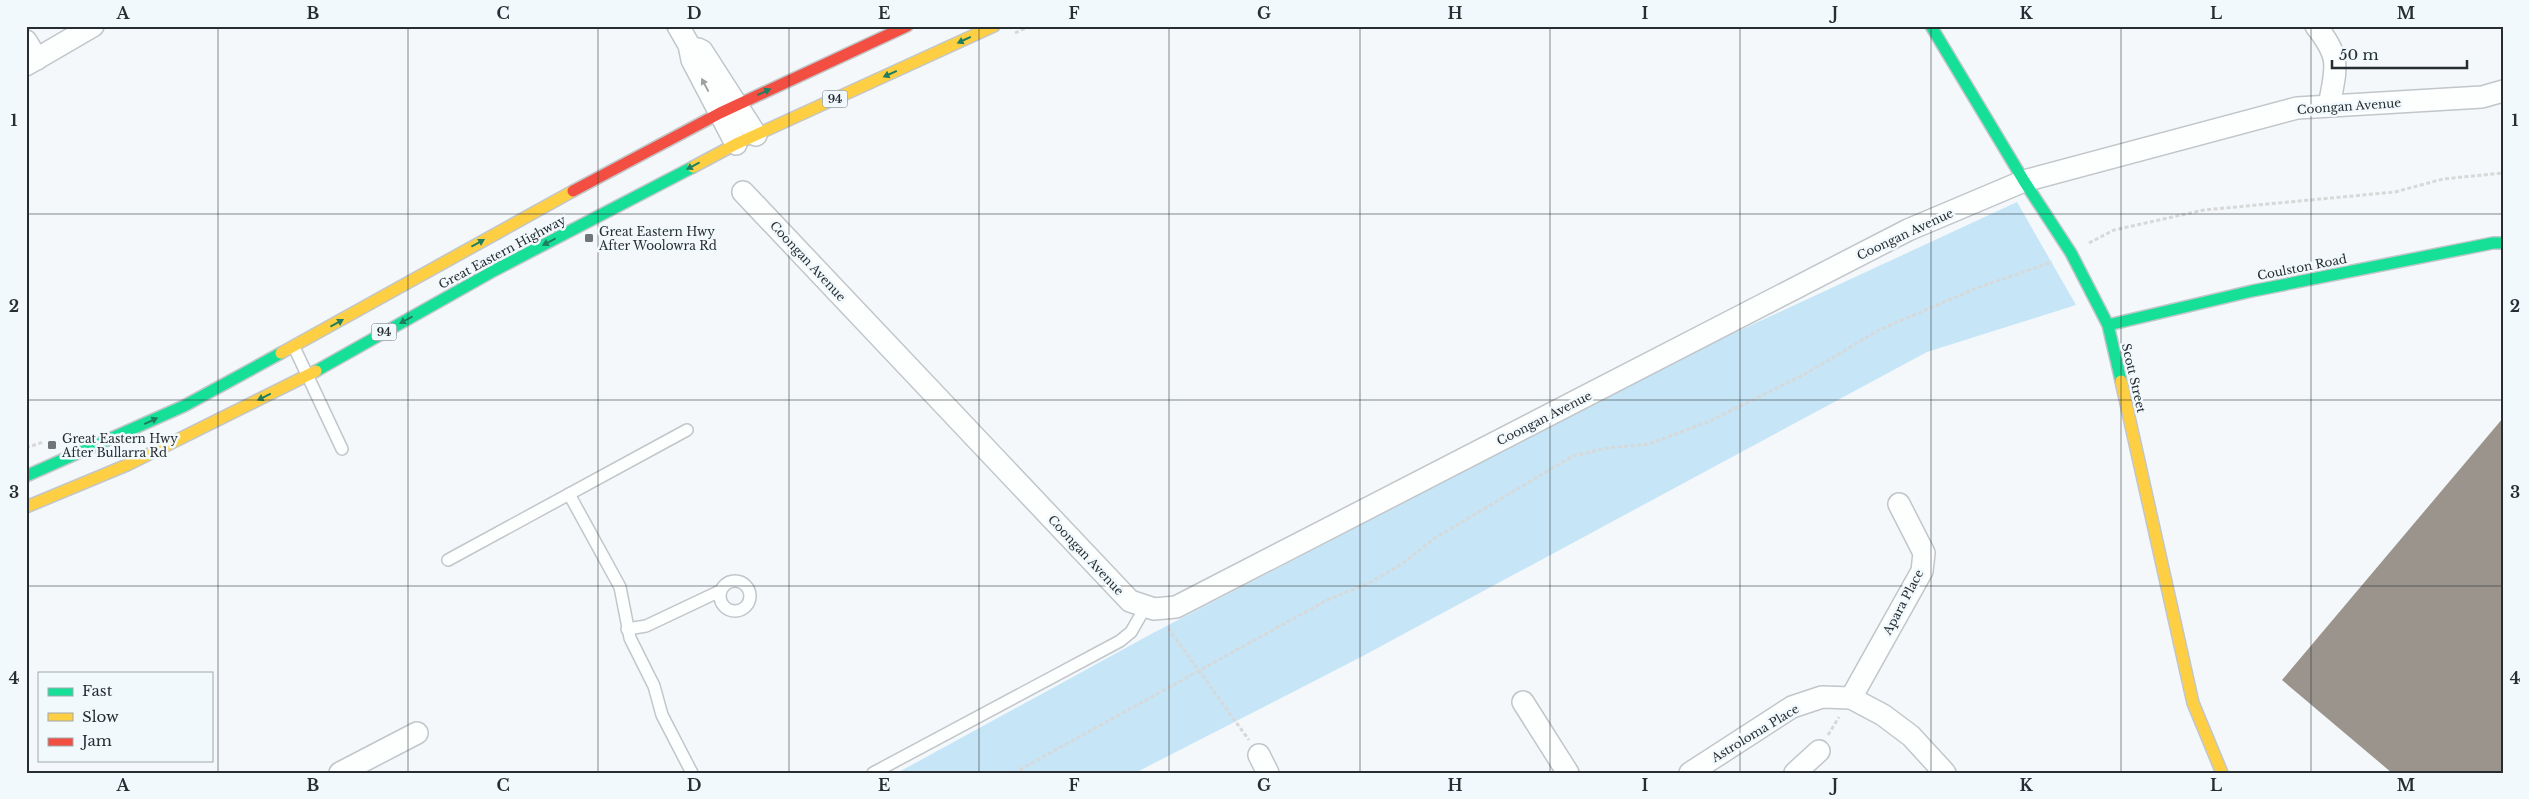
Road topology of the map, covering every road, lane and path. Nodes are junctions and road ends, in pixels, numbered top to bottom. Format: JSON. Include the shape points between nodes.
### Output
{"nodes":[{"id":1,"x":93,"y":26,"type":"edge"},
{"id":2,"x":678,"y":26,"type":"edge"},
{"id":3,"x":906,"y":26,"type":"edge"},
{"id":4,"x":994,"y":26,"type":"edge"},
{"id":5,"x":1931,"y":26,"type":"edge"},
{"id":6,"x":2316,"y":26,"type":"edge"},
{"id":7,"x":30,"y":55,"type":"edge"},
{"id":8,"x":2503,"y":91,"type":"edge"},
{"id":9,"x":2329,"y":106,"type":"junction"},
{"id":10,"x":728,"y":109,"type":"junction"},
{"id":11,"x":756,"y":135,"type":"junction"},
{"id":12,"x":736,"y":144,"type":"junction"},
{"id":13,"x":2503,"y":173,"type":"edge"},
{"id":14,"x":2024,"y":182,"type":"junction"},
{"id":15,"x":743,"y":192,"type":"dead end"},
{"id":16,"x":2503,"y":243,"type":"edge"},
{"id":17,"x":2071,"y":253,"type":"junction"},
{"id":18,"x":2108,"y":325,"type":"junction"},
{"id":19,"x":294,"y":347,"type":"junction"},
{"id":20,"x":308,"y":375,"type":"junction"},
{"id":21,"x":687,"y":430,"type":"dead end"},
{"id":22,"x":342,"y":449,"type":"dead end"},
{"id":23,"x":26,"y":476,"type":"edge"},
{"id":24,"x":569,"y":494,"type":"junction"},
{"id":25,"x":1899,"y":504,"type":"dead end"},
{"id":26,"x":26,"y":508,"type":"edge"},
{"id":27,"x":448,"y":560,"type":"dead end"},
{"id":28,"x":720,"y":591,"type":"dead end"},
{"id":29,"x":1150,"y":608,"type":"junction"},
{"id":30,"x":627,"y":629,"type":"junction"},
{"id":31,"x":1200,"y":670,"type":"junction"},
{"id":32,"x":1851,"y":698,"type":"junction"},
{"id":33,"x":1523,"y":702,"type":"dead end"},
{"id":34,"x":417,"y":733,"type":"dead end"},
{"id":35,"x":1819,"y":751,"type":"joint"},
{"id":36,"x":1263,"y":764,"type":"edge"},
{"id":37,"x":340,"y":773,"type":"edge"},
{"id":38,"x":692,"y":773,"type":"edge"},
{"id":39,"x":873,"y":773,"type":"edge"},
{"id":40,"x":1014,"y":773,"type":"edge"},
{"id":41,"x":1568,"y":773,"type":"edge"},
{"id":42,"x":1690,"y":773,"type":"edge"},
{"id":43,"x":1795,"y":773,"type":"edge"},
{"id":44,"x":1945,"y":773,"type":"edge"},
{"id":45,"x":2222,"y":773,"type":"edge"}],
"edges":[{"from":1,"to":7,"type":"street"},
{"from":2,"to":10,"type":"street","via":[[689,44],[692,60]]},
{"from":10,"to":3,"type":"main road","name":"Great Eastern Highway","number":"94","one_way":true},
{"from":4,"to":11,"type":"main road","name":"Great Eastern Highway","number":"94","one_way":true},
{"from":5,"to":14,"type":"main road","name":"Scott Street"},
{"from":6,"to":9,"type":"street","via":[[2330,45],[2336,68]]},
{"from":8,"to":9,"type":"street","name":"Coongan Avenue","via":[[2482,97]]},
{"from":9,"to":14,"type":"street","name":"Coongan Avenue","via":[[2297,108]]},
{"from":10,"to":11,"type":"street"},
{"from":10,"to":12,"type":"street"},
{"from":19,"to":10,"type":"main road","name":"Great Eastern Highway","number":"94","one_way":true,"via":[[514,223]]},
{"from":11,"to":12,"type":"main road","name":"Great Eastern Highway","number":"94"},
{"from":12,"to":20,"type":"main road","name":"Great Eastern Highway","number":"94","one_way":true,"via":[[495,270]]},
{"from":13,"to":17,"type":"path","via":[[2443,179],[2395,192],[2204,210],[2114,230]]},
{"from":14,"to":17,"type":"main road","name":"Scott Street"},
{"from":14,"to":29,"type":"street","name":"Coongan Avenue","via":[[1908,230],[1176,607]]},
{"from":15,"to":29,"type":"street","name":"Coongan Avenue","via":[[1130,602]]},
{"from":16,"to":18,"type":"main road","name":"Coulston Road","via":[[2493,242],[2262,289]]},
{"from":17,"to":18,"type":"main road","name":"Scott Street"},
{"from":17,"to":31,"type":"path","via":[[2042,267],[1976,288],[1878,330],[1807,372],[1710,422],[1649,444],[1573,456],[1435,538],[1402,564],[1369,583],[1327,600]]},
{"from":18,"to":45,"type":"main road","name":"Scott Street","via":[[2193,703]]},
{"from":19,"to":20,"type":"lane"},
{"from":23,"to":19,"type":"main road","name":"Great Eastern Highway","number":"94","one_way":true,"via":[[184,406]]},
{"from":20,"to":22,"type":"lane"},
{"from":20,"to":26,"type":"main road","name":"Great Eastern Highway","number":"94","one_way":true,"via":[[127,465]]},
{"from":21,"to":24,"type":"lane"},
{"from":24,"to":27,"type":"lane"},
{"from":24,"to":30,"type":"lane","via":[[620,588]]},
{"from":25,"to":32,"type":"street","name":"Apara Place","via":[[1924,553],[1922,571]]},
{"from":28,"to":30,"type":"lane","via":[[646,626]]},
{"from":29,"to":31,"type":"path"},
{"from":29,"to":39,"type":"lane","via":[[1120,641]]},
{"from":30,"to":38,"type":"lane","via":[[654,686],[662,714]]},
{"from":31,"to":36,"type":"path"},
{"from":31,"to":40,"type":"path"},
{"from":32,"to":35,"type":"path"},
{"from":32,"to":42,"type":"street","name":"Astroloma Place","via":[[1822,698],[1792,707]]},
{"from":32,"to":44,"type":"street","name":"Astroloma Place","via":[[1883,715],[1911,736]]},
{"from":33,"to":41,"type":"street"},
{"from":34,"to":37,"type":"street"},
{"from":35,"to":43,"type":"street"}]}
